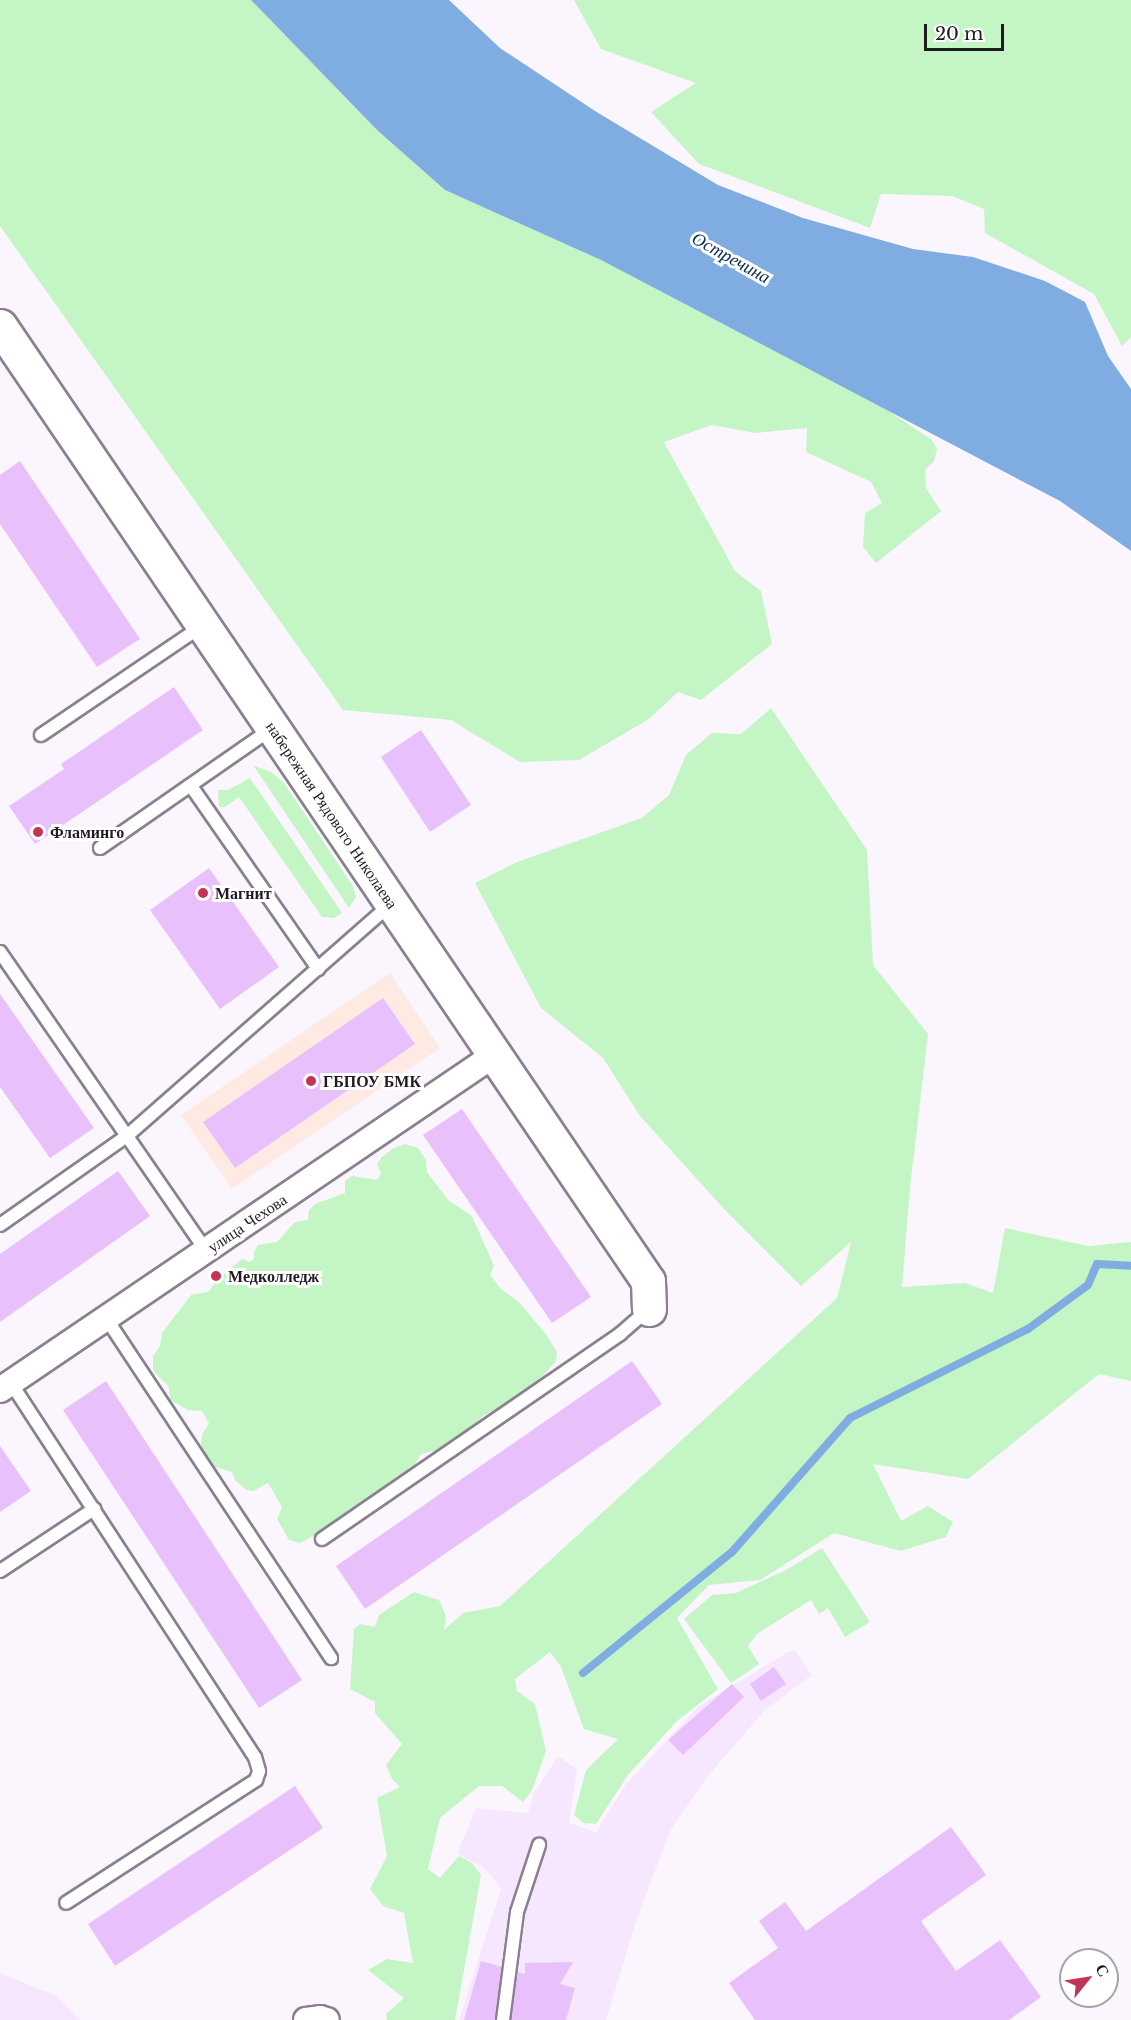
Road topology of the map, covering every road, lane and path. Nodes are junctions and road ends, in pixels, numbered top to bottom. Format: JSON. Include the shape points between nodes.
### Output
{"nodes":[{"id":1,"x":0,"y":326,"type":"edge"},
{"id":2,"x":203,"y":626,"type":"junction"},
{"id":3,"x":272,"y":729,"type":"junction"},
{"id":4,"x":41,"y":735,"type":"dead end"},
{"id":5,"x":191,"y":786,"type":"junction"},
{"id":6,"x":100,"y":848,"type":"dead end"},
{"id":7,"x":392,"y":904,"type":"junction"},
{"id":8,"x":0,"y":952,"type":"edge"},
{"id":9,"x":318,"y":969,"type":"junction"},
{"id":10,"x":494,"y":1055,"type":"junction"},
{"id":11,"x":129,"y":1136,"type":"junction"},
{"id":12,"x":0,"y":1225,"type":"edge"},
{"id":13,"x":206,"y":1251,"type":"junction"},
{"id":14,"x":649,"y":1309,"type":"joint"},
{"id":15,"x":106,"y":1318,"type":"junction"},
{"id":16,"x":5,"y":1387,"type":"edge"},
{"id":17,"x":94,"y":1509,"type":"junction"},
{"id":18,"x":322,"y":1539,"type":"dead end"},
{"id":19,"x":0,"y":1571,"type":"edge"},
{"id":20,"x":331,"y":1658,"type":"dead end"},
{"id":21,"x":539,"y":1845,"type":"dead end"},
{"id":22,"x":66,"y":1903,"type":"dead end"},
{"id":23,"x":306,"y":2020,"type":"edge"},
{"id":24,"x":327,"y":2020,"type":"edge"},
{"id":25,"x":503,"y":2020,"type":"edge"}],
"edges":[{"from":1,"to":2,"type":"street","name":"набережная Рядового Николаева"},
{"from":2,"to":3,"type":"street","name":"набережная Рядового Николаева"},
{"from":2,"to":4,"type":"lane"},
{"from":3,"to":5,"type":"lane"},
{"from":3,"to":7,"type":"street","name":"набережная Рядового Николаева"},
{"from":5,"to":6,"type":"lane"},
{"from":5,"to":9,"type":"lane"},
{"from":7,"to":9,"type":"lane"},
{"from":7,"to":10,"type":"street","name":"набережная Рядового Николаева"},
{"from":8,"to":11,"type":"lane"},
{"from":9,"to":11,"type":"lane"},
{"from":10,"to":13,"type":"street","name":"улица Чехова"},
{"from":10,"to":14,"type":"street","name":"набережная Рядового Николаева","via":[[648,1281]]},
{"from":11,"to":12,"type":"lane"},
{"from":11,"to":13,"type":"lane"},
{"from":13,"to":15,"type":"street","name":"улица Чехова"},
{"from":14,"to":18,"type":"lane","via":[[620,1334]]},
{"from":15,"to":16,"type":"street","name":"улица Чехова"},
{"from":15,"to":20,"type":"lane"},
{"from":16,"to":17,"type":"lane"},
{"from":17,"to":19,"type":"lane"},
{"from":17,"to":22,"type":"lane","via":[[255,1757],[259,1771],[255,1780]]},
{"from":21,"to":25,"type":"lane","via":[[517,1912]]},
{"from":23,"to":24,"type":"street"}]}
